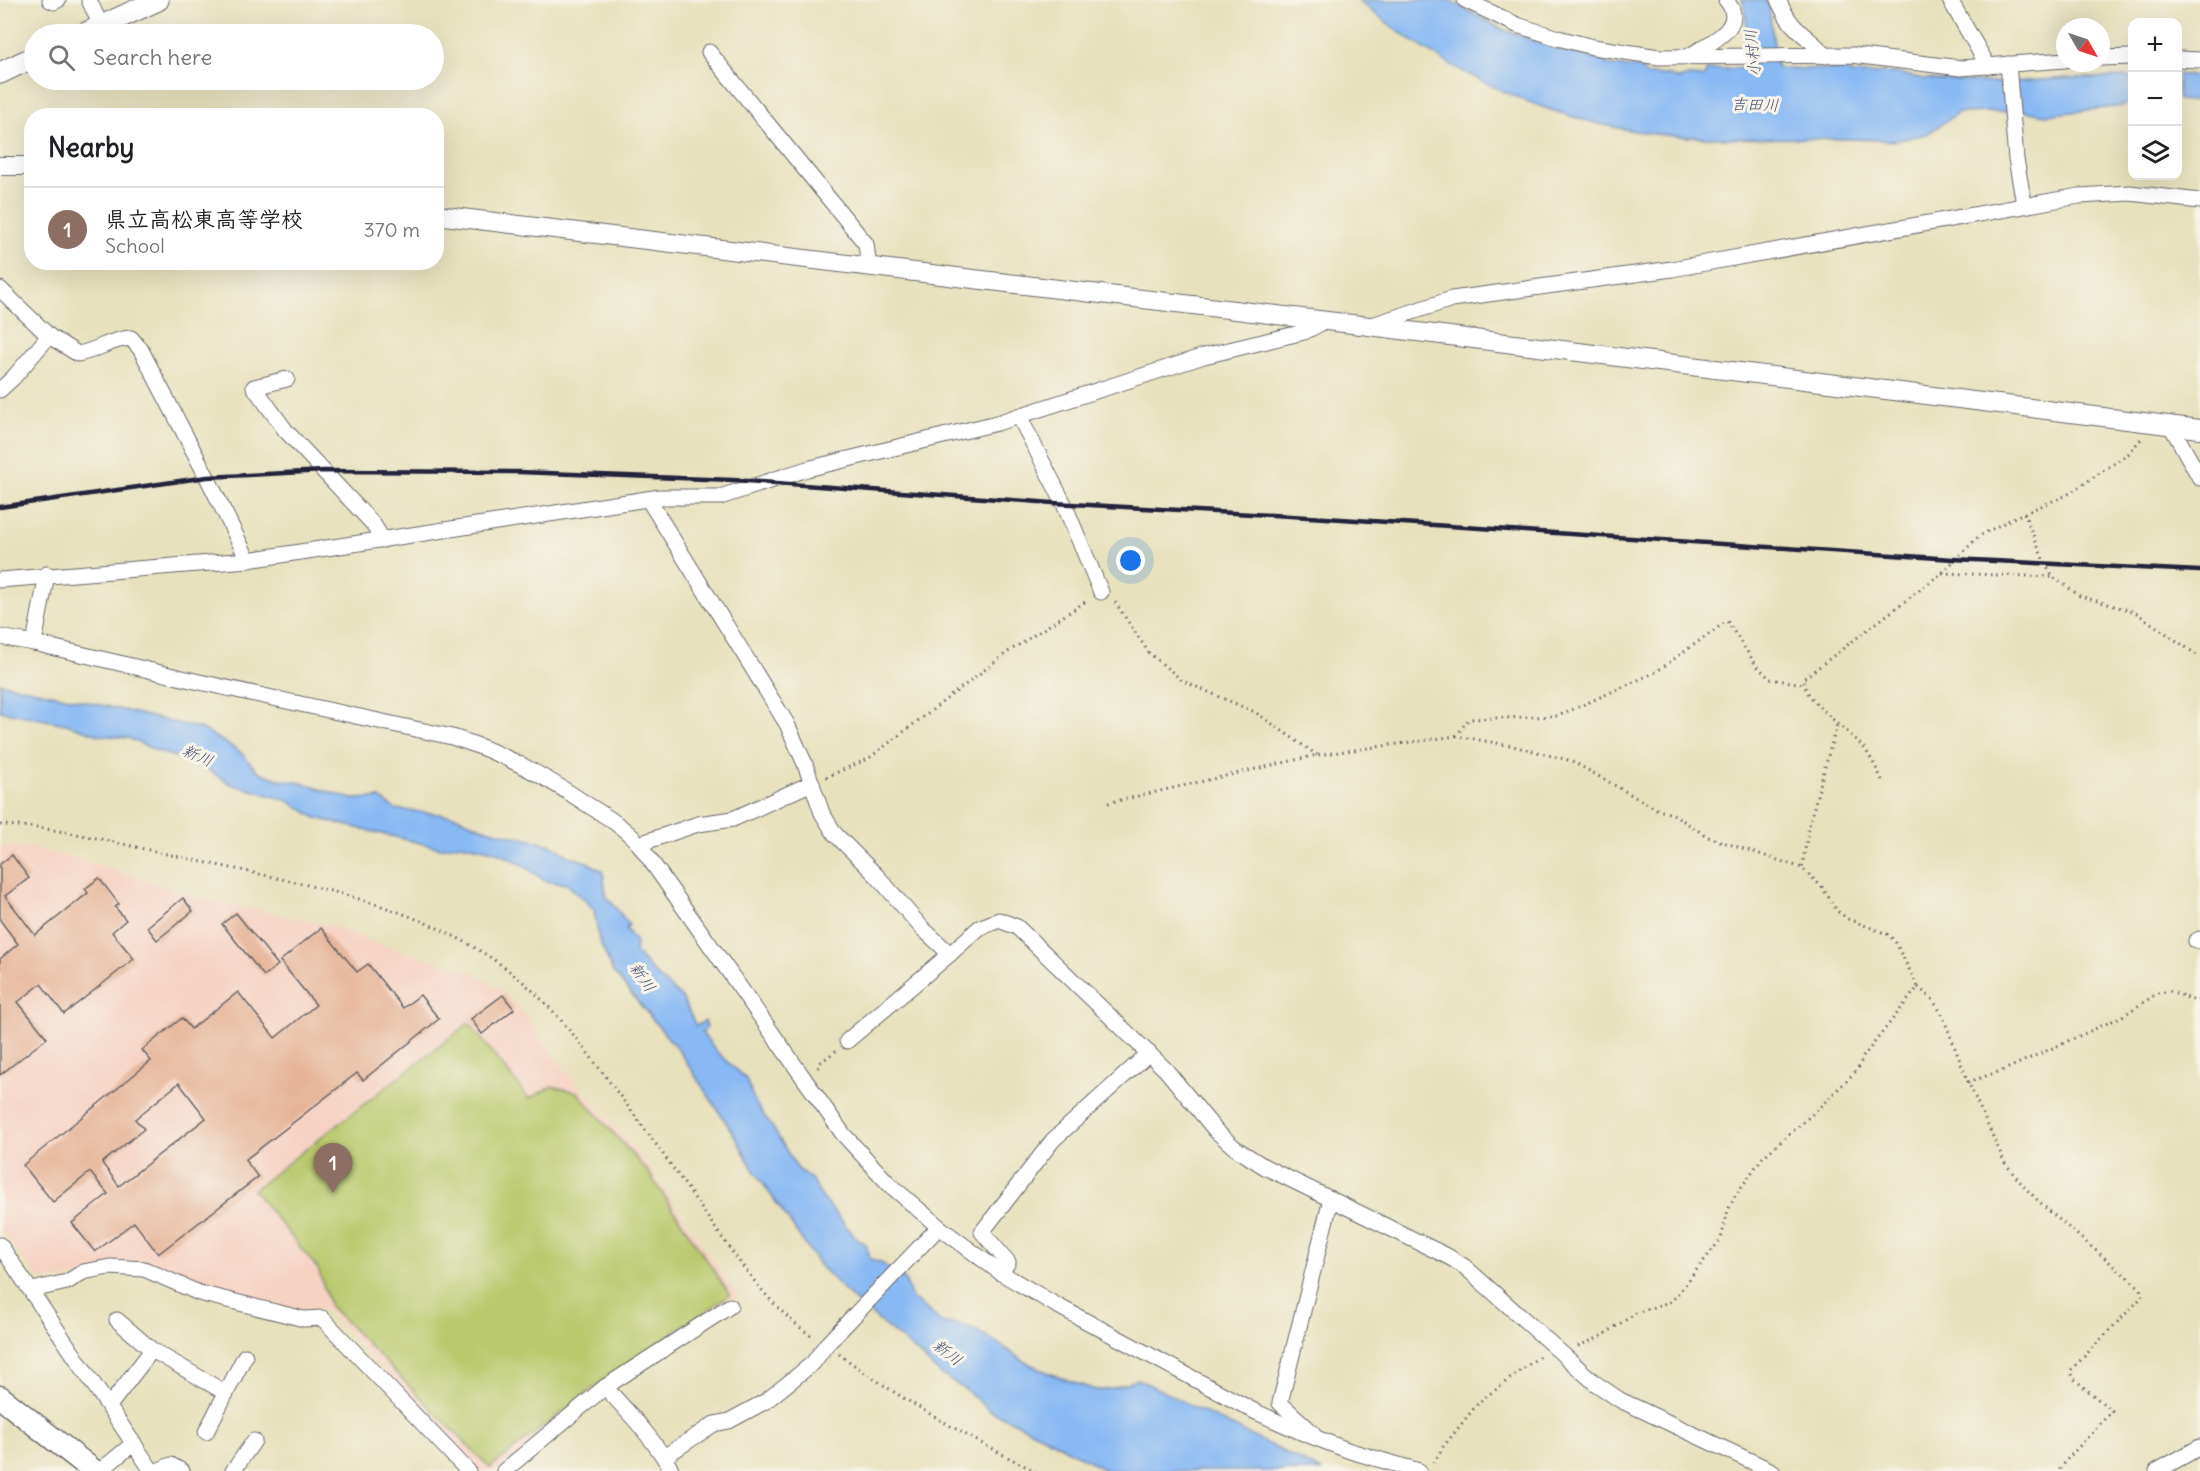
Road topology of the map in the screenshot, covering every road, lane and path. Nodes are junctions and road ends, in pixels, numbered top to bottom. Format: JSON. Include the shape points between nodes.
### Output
{"nodes":[{"id":1,"x":50,"y":0,"type":"edge"},
{"id":2,"x":58,"y":0,"type":"edge"},
{"id":3,"x":89,"y":0,"type":"edge"},
{"id":4,"x":158,"y":0,"type":"edge"},
{"id":5,"x":1465,"y":0,"type":"edge"},
{"id":6,"x":1726,"y":0,"type":"edge"},
{"id":7,"x":1778,"y":0,"type":"edge"},
{"id":8,"x":1950,"y":0,"type":"edge"},
{"id":9,"x":91,"y":24,"type":"edge"},
{"id":10,"x":105,"y":24,"type":"edge"},
{"id":11,"x":709,"y":52,"type":"dead end"},
{"id":12,"x":1826,"y":56,"type":"junction"},
{"id":13,"x":1689,"y":57,"type":"junction"},
{"id":14,"x":2128,"y":57,"type":"edge"},
{"id":15,"x":2110,"y":58,"type":"edge"},
{"id":16,"x":2182,"y":59,"type":"edge"},
{"id":17,"x":2200,"y":60,"type":"edge"},
{"id":18,"x":2056,"y":61,"type":"edge"},
{"id":19,"x":24,"y":62,"type":"edge"},
{"id":20,"x":2008,"y":64,"type":"junction"},
{"id":21,"x":1988,"y":66,"type":"junction"},
{"id":22,"x":0,"y":73,"type":"edge"},
{"id":23,"x":0,"y":166,"type":"edge"},
{"id":24,"x":24,"y":166,"type":"edge"},
{"id":25,"x":2200,"y":201,"type":"edge"},
{"id":26,"x":2024,"y":204,"type":"junction"},
{"id":27,"x":444,"y":216,"type":"edge"},
{"id":28,"x":868,"y":267,"type":"junction"},
{"id":29,"x":0,"y":289,"type":"edge"},
{"id":30,"x":1324,"y":321,"type":"junction"},
{"id":31,"x":1369,"y":326,"type":"junction"},
{"id":32,"x":49,"y":336,"type":"junction"},
{"id":33,"x":287,"y":378,"type":"dead end"},
{"id":34,"x":0,"y":390,"type":"edge"},
{"id":35,"x":1019,"y":416,"type":"junction"},
{"id":36,"x":2163,"y":425,"type":"junction"},
{"id":37,"x":2200,"y":429,"type":"edge"},
{"id":38,"x":2200,"y":478,"type":"edge"},
{"id":39,"x":648,"y":499,"type":"junction"},
{"id":40,"x":2024,"y":513,"type":"junction"},
{"id":41,"x":383,"y":540,"type":"junction"},
{"id":42,"x":248,"y":560,"type":"junction"},
{"id":43,"x":1942,"y":573,"type":"junction"},
{"id":44,"x":47,"y":574,"type":"junction"},
{"id":45,"x":2053,"y":577,"type":"junction"},
{"id":46,"x":0,"y":580,"type":"edge"},
{"id":47,"x":1101,"y":592,"type":"junction"},
{"id":48,"x":0,"y":637,"type":"edge"},
{"id":49,"x":34,"y":643,"type":"junction"},
{"id":50,"x":2200,"y":657,"type":"edge"},
{"id":51,"x":1804,"y":684,"type":"junction"},
{"id":52,"x":1837,"y":724,"type":"junction"},
{"id":53,"x":1456,"y":736,"type":"junction"},
{"id":54,"x":1317,"y":755,"type":"junction"},
{"id":55,"x":1882,"y":780,"type":"dead end"},
{"id":56,"x":812,"y":783,"type":"junction"},
{"id":57,"x":1108,"y":803,"type":"dead end"},
{"id":58,"x":0,"y":825,"type":"edge"},
{"id":59,"x":639,"y":844,"type":"junction"},
{"id":60,"x":1802,"y":868,"type":"junction"},
{"id":61,"x":950,"y":954,"type":"junction"},
{"id":62,"x":1918,"y":987,"type":"junction"},
{"id":63,"x":2200,"y":1000,"type":"edge"},
{"id":64,"x":847,"y":1041,"type":"joint"},
{"id":65,"x":1149,"y":1053,"type":"junction"},
{"id":66,"x":819,"y":1073,"type":"dead end"},
{"id":67,"x":1968,"y":1082,"type":"junction"},
{"id":68,"x":1331,"y":1199,"type":"junction"},
{"id":69,"x":939,"y":1227,"type":"junction"},
{"id":70,"x":0,"y":1245,"type":"edge"},
{"id":71,"x":1001,"y":1272,"type":"junction"},
{"id":72,"x":32,"y":1290,"type":"junction"},
{"id":73,"x":730,"y":1306,"type":"dead end"},
{"id":74,"x":117,"y":1320,"type":"dead end"},
{"id":75,"x":826,"y":1345,"type":"junction"},
{"id":76,"x":152,"y":1350,"type":"junction"},
{"id":77,"x":1560,"y":1352,"type":"junction"},
{"id":78,"x":245,"y":1356,"type":"dead end"},
{"id":79,"x":605,"y":1388,"type":"junction"},
{"id":80,"x":226,"y":1393,"type":"junction"},
{"id":81,"x":0,"y":1397,"type":"edge"},
{"id":82,"x":109,"y":1406,"type":"junction"},
{"id":83,"x":206,"y":1432,"type":"dead end"},
{"id":84,"x":1320,"y":1440,"type":"junction"},
{"id":85,"x":254,"y":1441,"type":"dead end"},
{"id":86,"x":134,"y":1443,"type":"junction"},
{"id":87,"x":2200,"y":1447,"type":"edge"},
{"id":88,"x":664,"y":1456,"type":"junction"},
{"id":89,"x":94,"y":1471,"type":"edge"},
{"id":90,"x":100,"y":1471,"type":"edge"},
{"id":91,"x":152,"y":1471,"type":"edge"},
{"id":92,"x":157,"y":1471,"type":"edge"},
{"id":93,"x":182,"y":1471,"type":"edge"},
{"id":94,"x":233,"y":1471,"type":"edge"},
{"id":95,"x":468,"y":1471,"type":"edge"},
{"id":96,"x":504,"y":1471,"type":"edge"},
{"id":97,"x":672,"y":1471,"type":"edge"},
{"id":98,"x":1035,"y":1471,"type":"edge"},
{"id":99,"x":1419,"y":1471,"type":"edge"},
{"id":100,"x":1429,"y":1471,"type":"edge"},
{"id":101,"x":1772,"y":1471,"type":"edge"},
{"id":102,"x":2059,"y":1471,"type":"edge"},
{"id":103,"x":2157,"y":1471,"type":"edge"}],
"edges":[{"from":1,"to":2,"type":"street"},
{"from":3,"to":9,"type":"street"},
{"from":4,"to":10,"type":"main road"},
{"from":5,"to":13,"type":"street","via":[[1517,25],[1593,47],[1659,57]]},
{"from":6,"to":13,"type":"street","via":[[1732,7],[1733,18],[1728,31]]},
{"from":7,"to":12,"type":"street","via":[[1798,30]]},
{"from":8,"to":21,"type":"street"},
{"from":11,"to":28,"type":"street","via":[[866,244]]},
{"from":12,"to":13,"type":"street"},
{"from":12,"to":21,"type":"street","via":[[1852,55],[1961,68]]},
{"from":14,"to":15,"type":"street"},
{"from":16,"to":17,"type":"street"},
{"from":18,"to":20,"type":"street"},
{"from":19,"to":22,"type":"main road"},
{"from":20,"to":21,"type":"street"},
{"from":20,"to":26,"type":"street"},
{"from":23,"to":24,"type":"street"},
{"from":25,"to":26,"type":"street","via":[[2130,193]]},
{"from":26,"to":31,"type":"street","via":[[1695,265],[1452,299]]},
{"from":27,"to":28,"type":"street"},
{"from":28,"to":30,"type":"street"},
{"from":29,"to":32,"type":"street"},
{"from":30,"to":31,"type":"street"},
{"from":30,"to":35,"type":"street","via":[[1304,332],[1204,356]]},
{"from":31,"to":36,"type":"street"},
{"from":32,"to":34,"type":"street"},
{"from":32,"to":42,"type":"street","via":[[78,354],[131,338],[147,360]]},
{"from":33,"to":41,"type":"street","via":[[255,387],[286,430],[373,524]]},
{"from":35,"to":39,"type":"street","via":[[807,469],[720,498]]},
{"from":35,"to":47,"type":"street","via":[[1064,504]]},
{"from":36,"to":37,"type":"street"},
{"from":36,"to":38,"type":"street"},
{"from":36,"to":40,"type":"path","via":[[2067,495]]},
{"from":39,"to":41,"type":"street"},
{"from":39,"to":56,"type":"street","via":[[787,724]]},
{"from":40,"to":43,"type":"path","via":[[1979,536]]},
{"from":40,"to":45,"type":"path"},
{"from":41,"to":42,"type":"street"},
{"from":42,"to":44,"type":"street"},
{"from":43,"to":45,"type":"path"},
{"from":43,"to":51,"type":"path","via":[[1803,679]]},
{"from":44,"to":46,"type":"street"},
{"from":44,"to":49,"type":"street"},
{"from":45,"to":50,"type":"path","via":[[2080,596],[2135,612]]},
{"from":47,"to":54,"type":"path","via":[[1111,595],[1149,653],[1183,681],[1255,712]]},
{"from":47,"to":56,"type":"path","via":[[1008,651],[868,759]]},
{"from":48,"to":49,"type":"street"},
{"from":49,"to":59,"type":"street","via":[[484,747],[558,785]]},
{"from":51,"to":52,"type":"path"},
{"from":51,"to":53,"type":"path","via":[[1770,679],[1727,621],[1656,672],[1558,716],[1469,719]]},
{"from":52,"to":55,"type":"path","via":[[1861,744]]},
{"from":52,"to":60,"type":"path","via":[[1809,825]]},
{"from":53,"to":54,"type":"path"},
{"from":53,"to":60,"type":"path","via":[[1572,761],[1658,810],[1673,814],[1708,837]]},
{"from":54,"to":57,"type":"path"},
{"from":56,"to":59,"type":"street","via":[[733,819],[698,824]]},
{"from":56,"to":61,"type":"street","via":[[822,813],[836,834]]},
{"from":58,"to":75,"type":"path","via":[[58,830],[349,897],[411,916],[486,954],[551,1008],[627,1105],[744,1268],[781,1312]]},
{"from":59,"to":69,"type":"street","via":[[843,1134],[889,1184]]},
{"from":60,"to":62,"type":"path","via":[[1848,919],[1895,941]]},
{"from":61,"to":64,"type":"street"},
{"from":61,"to":65,"type":"street","via":[[979,928],[999,921],[1017,927]]},
{"from":62,"to":67,"type":"path","via":[[1942,1014]]},
{"from":62,"to":77,"type":"path","via":[[1863,1057],[1858,1069],[1762,1158],[1735,1196],[1721,1239],[1672,1301],[1636,1313],[1600,1337]]},
{"from":63,"to":67,"type":"path","via":[[2171,992],[2158,993],[2121,1017],[2004,1070]]},
{"from":64,"to":66,"type":"path","via":[[821,1062]]},
{"from":65,"to":68,"type":"street","via":[[1235,1148]]},
{"from":65,"to":71,"type":"street","via":[[1053,1140],[982,1232],[1008,1262]]},
{"from":67,"to":102,"type":"path","via":[[2005,1163],[2025,1188],[2140,1288],[2142,1297],[2071,1370],[2073,1378],[2112,1411]]},
{"from":68,"to":77,"type":"street","via":[[1465,1267]]},
{"from":68,"to":84,"type":"street","via":[[1280,1403]]},
{"from":69,"to":71,"type":"street"},
{"from":69,"to":75,"type":"street"},
{"from":70,"to":72,"type":"street"},
{"from":71,"to":84,"type":"street","via":[[1210,1388]]},
{"from":72,"to":82,"type":"street"},
{"from":72,"to":95,"type":"street","via":[[67,1282],[83,1272],[144,1269],[199,1293],[304,1319],[322,1318]]},
{"from":73,"to":79,"type":"street"},
{"from":74,"to":76,"type":"street"},
{"from":75,"to":88,"type":"street","via":[[813,1364],[766,1401],[729,1421],[714,1424]]},
{"from":75,"to":98,"type":"path","via":[[906,1400]]},
{"from":76,"to":80,"type":"street"},
{"from":76,"to":82,"type":"street"},
{"from":77,"to":100,"type":"path","via":[[1544,1354],[1479,1402]]},
{"from":77,"to":101,"type":"street","via":[[1620,1400]]},
{"from":78,"to":80,"type":"street"},
{"from":79,"to":88,"type":"street"},
{"from":79,"to":96,"type":"street"},
{"from":80,"to":83,"type":"street"},
{"from":81,"to":89,"type":"main road"},
{"from":82,"to":86,"type":"street"},
{"from":84,"to":99,"type":"street"},
{"from":85,"to":94,"type":"street"},
{"from":86,"to":90,"type":"street"},
{"from":86,"to":91,"type":"street"},
{"from":87,"to":103,"type":"street"},
{"from":88,"to":97,"type":"street"},
{"from":92,"to":93,"type":"street","via":[[171,1466]]}]}
